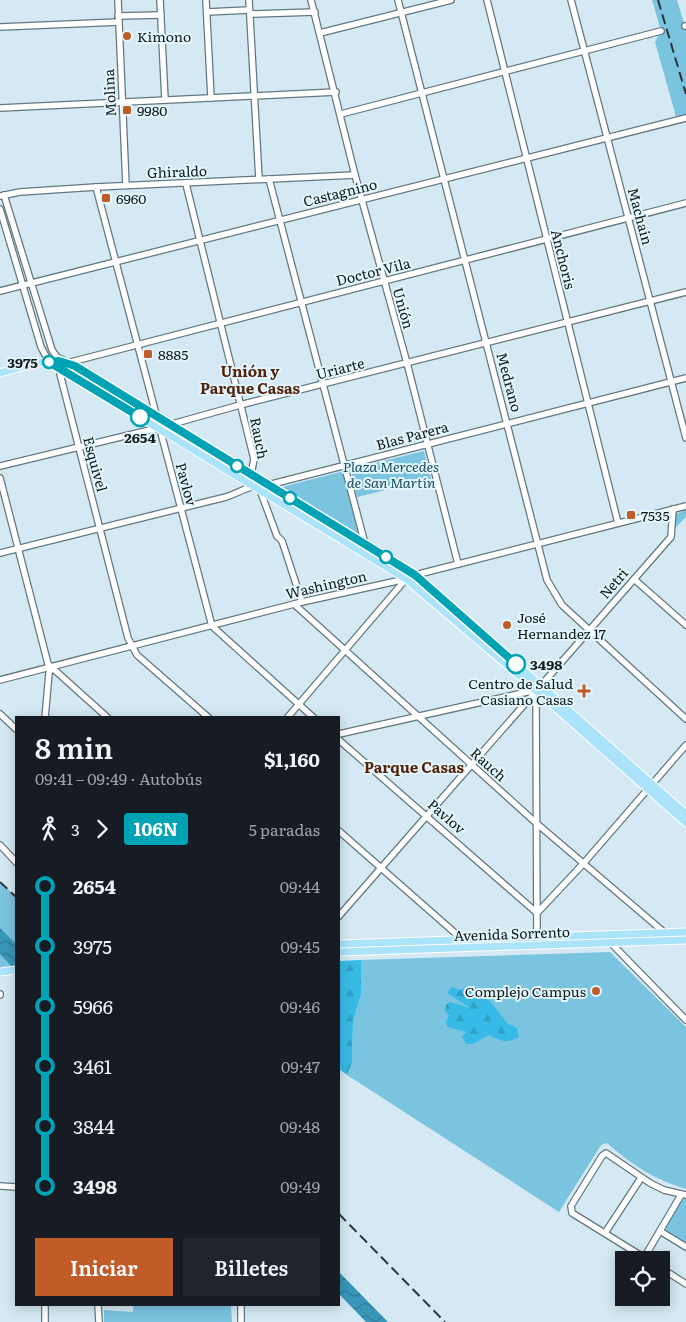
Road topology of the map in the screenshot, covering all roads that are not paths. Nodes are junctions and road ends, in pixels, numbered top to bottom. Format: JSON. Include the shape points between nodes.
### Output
{"nodes":[{"id":1,"x":118,"y":0,"type":"edge"},
{"id":2,"x":160,"y":0,"type":"edge"},
{"id":3,"x":206,"y":0,"type":"edge"},
{"id":4,"x":249,"y":0,"type":"edge"},
{"id":5,"x":312,"y":0,"type":"edge"},
{"id":6,"x":398,"y":0,"type":"edge"},
{"id":7,"x":451,"y":0,"type":"edge"},
{"id":8,"x":487,"y":0,"type":"edge"},
{"id":9,"x":571,"y":0,"type":"edge"},
{"id":10,"x":207,"y":12,"type":"junction"},
{"id":11,"x":249,"y":12,"type":"junction"},
{"id":12,"x":315,"y":12,"type":"junction"},
{"id":13,"x":401,"y":12,"type":"junction"},
{"id":14,"x":161,"y":15,"type":"junction"},
{"id":15,"x":119,"y":19,"type":"junction"},
{"id":16,"x":0,"y":27,"type":"edge"},
{"id":17,"x":661,"y":31,"type":"dead end"},
{"id":18,"x":320,"y":33,"type":"junction"},
{"id":19,"x":585,"y":51,"type":"junction"},
{"id":20,"x":505,"y":72,"type":"junction"},
{"id":21,"x":336,"y":92,"type":"junction"},
{"id":22,"x":422,"y":94,"type":"junction"},
{"id":23,"x":253,"y":96,"type":"junction"},
{"id":24,"x":211,"y":98,"type":"junction"},
{"id":25,"x":165,"y":100,"type":"junction"},
{"id":26,"x":122,"y":102,"type":"junction"},
{"id":27,"x":0,"y":108,"type":"edge"},
{"id":28,"x":341,"y":114,"type":"junction"},
{"id":29,"x":686,"y":118,"type":"edge"},
{"id":30,"x":608,"y":139,"type":"junction"},
{"id":31,"x":527,"y":160,"type":"junction"},
{"id":32,"x":355,"y":175,"type":"junction"},
{"id":33,"x":259,"y":179,"type":"junction"},
{"id":34,"x":269,"y":179,"type":"junction"},
{"id":35,"x":445,"y":181,"type":"junction"},
{"id":36,"x":186,"y":184,"type":"junction"},
{"id":37,"x":126,"y":185,"type":"junction"},
{"id":38,"x":96,"y":186,"type":"junction"},
{"id":39,"x":2,"y":196,"type":"edge"},
{"id":40,"x":361,"y":198,"type":"junction"},
{"id":41,"x":686,"y":203,"type":"edge"},
{"id":42,"x":0,"y":209,"type":"edge"},
{"id":43,"x":628,"y":219,"type":"junction"},
{"id":44,"x":280,"y":220,"type":"junction"},
{"id":45,"x":547,"y":240,"type":"junction"},
{"id":46,"x":200,"y":242,"type":"junction"},
{"id":47,"x":466,"y":260,"type":"junction"},
{"id":48,"x":116,"y":261,"type":"junction"},
{"id":49,"x":384,"y":281,"type":"junction"},
{"id":50,"x":31,"y":283,"type":"junction"},
{"id":51,"x":23,"y":285,"type":"junction"},
{"id":52,"x":0,"y":291,"type":"edge"},
{"id":53,"x":686,"y":292,"type":"edge"},
{"id":54,"x":650,"y":301,"type":"junction"},
{"id":55,"x":302,"y":302,"type":"junction"},
{"id":56,"x":220,"y":322,"type":"junction"},
{"id":57,"x":567,"y":322,"type":"junction"},
{"id":58,"x":138,"y":343,"type":"junction"},
{"id":59,"x":487,"y":343,"type":"junction"},
{"id":60,"x":49,"y":362,"type":"junction"},
{"id":61,"x":66,"y":363,"type":"junction"},
{"id":62,"x":407,"y":363,"type":"junction"},
{"id":63,"x":61,"y":369,"type":"junction"},
{"id":64,"x":0,"y":374,"type":"edge"},
{"id":65,"x":686,"y":378,"type":"edge"},
{"id":66,"x":671,"y":382,"type":"junction"},
{"id":67,"x":323,"y":385,"type":"junction"},
{"id":68,"x":588,"y":402,"type":"junction"},
{"id":69,"x":240,"y":405,"type":"junction"},
{"id":70,"x":156,"y":417,"type":"junction"},
{"id":71,"x":508,"y":422,"type":"junction"},
{"id":72,"x":169,"y":424,"type":"junction"},
{"id":73,"x":158,"y":428,"type":"junction"},
{"id":74,"x":686,"y":438,"type":"edge"},
{"id":75,"x":427,"y":444,"type":"junction"},
{"id":76,"x":79,"y":446,"type":"junction"},
{"id":77,"x":344,"y":465,"type":"junction"},
{"id":78,"x":0,"y":466,"type":"edge"},
{"id":79,"x":251,"y":475,"type":"junction"},
{"id":80,"x":0,"y":478,"type":"edge"},
{"id":81,"x":268,"y":485,"type":"junction"},
{"id":82,"x":256,"y":487,"type":"junction"},
{"id":83,"x":686,"y":506,"type":"edge"},
{"id":84,"x":180,"y":507,"type":"junction"},
{"id":85,"x":673,"y":510,"type":"junction"},
{"id":86,"x":618,"y":523,"type":"junction"},
{"id":87,"x":100,"y":528,"type":"junction"},
{"id":88,"x":365,"y":544,"type":"junction"},
{"id":89,"x":537,"y":544,"type":"junction"},
{"id":90,"x":18,"y":549,"type":"junction"},
{"id":91,"x":0,"y":553,"type":"edge"},
{"id":92,"x":458,"y":564,"type":"junction"},
{"id":93,"x":415,"y":575,"type":"junction"},
{"id":94,"x":406,"y":579,"type":"junction"},
{"id":95,"x":634,"y":579,"type":"junction"},
{"id":96,"x":302,"y":602,"type":"junction"},
{"id":97,"x":294,"y":604,"type":"junction"},
{"id":98,"x":212,"y":626,"type":"junction"},
{"id":99,"x":686,"y":626,"type":"edge"},
{"id":100,"x":588,"y":630,"type":"junction"},
{"id":101,"x":132,"y":646,"type":"junction"},
{"id":102,"x":345,"y":650,"type":"junction"},
{"id":103,"x":52,"y":667,"type":"junction"},
{"id":104,"x":0,"y":680,"type":"edge"},
{"id":105,"x":538,"y":688,"type":"junction"},
{"id":106,"x":299,"y":704,"type":"junction"},
{"id":107,"x":0,"y":714,"type":"edge"},
{"id":108,"x":44,"y":716,"type":"edge"},
{"id":109,"x":106,"y":716,"type":"edge"},
{"id":110,"x":207,"y":716,"type":"edge"},
{"id":111,"x":289,"y":716,"type":"edge"},
{"id":112,"x":312,"y":716,"type":"edge"},
{"id":113,"x":419,"y":717,"type":"junction"},
{"id":114,"x":686,"y":719,"type":"edge"},
{"id":115,"x":15,"y":728,"type":"edge"},
{"id":116,"x":340,"y":734,"type":"edge"},
{"id":117,"x":340,"y":741,"type":"edge"},
{"id":118,"x":686,"y":745,"type":"edge"},
{"id":119,"x":471,"y":764,"type":"junction"},
{"id":120,"x":650,"y":787,"type":"junction"},
{"id":121,"x":686,"y":814,"type":"edge"},
{"id":122,"x":427,"y":816,"type":"junction"},
{"id":123,"x":535,"y":822,"type":"junction"},
{"id":124,"x":686,"y":823,"type":"edge"},
{"id":125,"x":340,"y":832,"type":"edge"},
{"id":126,"x":0,"y":845,"type":"edge"},
{"id":127,"x":15,"y":861,"type":"edge"},
{"id":128,"x":583,"y":864,"type":"junction"},
{"id":129,"x":380,"y":867,"type":"junction"},
{"id":130,"x":537,"y":913,"type":"junction"},
{"id":131,"x":340,"y":915,"type":"edge"},
{"id":132,"x":686,"y":932,"type":"edge"},
{"id":133,"x":665,"y":937,"type":"junction"},
{"id":134,"x":610,"y":939,"type":"junction"},
{"id":135,"x":686,"y":940,"type":"edge"},
{"id":136,"x":537,"y":941,"type":"junction"},
{"id":137,"x":340,"y":944,"type":"edge"},
{"id":138,"x":464,"y":944,"type":"junction"},
{"id":139,"x":340,"y":952,"type":"edge"},
{"id":140,"x":15,"y":970,"type":"edge"},
{"id":141,"x":0,"y":972,"type":"edge"},
{"id":142,"x":678,"y":1012,"type":"junction"},
{"id":143,"x":686,"y":1012,"type":"edge"},
{"id":144,"x":686,"y":1020,"type":"edge"},
{"id":145,"x":641,"y":1178,"type":"junction"},
{"id":146,"x":0,"y":1186,"type":"edge"},
{"id":147,"x":15,"y":1187,"type":"edge"},
{"id":148,"x":683,"y":1195,"type":"edge"},
{"id":149,"x":660,"y":1231,"type":"junction"},
{"id":150,"x":605,"y":1233,"type":"junction"},
{"id":151,"x":686,"y":1247,"type":"edge"},
{"id":152,"x":633,"y":1251,"type":"edge"},
{"id":153,"x":650,"y":1251,"type":"edge"},
{"id":154,"x":670,"y":1274,"type":"edge"},
{"id":155,"x":686,"y":1284,"type":"edge"},
{"id":156,"x":45,"y":1306,"type":"edge"},
{"id":157,"x":98,"y":1306,"type":"edge"},
{"id":158,"x":241,"y":1306,"type":"edge"},
{"id":159,"x":45,"y":1322,"type":"edge"},
{"id":160,"x":99,"y":1322,"type":"edge"},
{"id":161,"x":241,"y":1322,"type":"edge"}],
"edges":[{"from":1,"to":15,"type":"street","name":"Molina"},
{"from":2,"to":14,"type":"street"},
{"from":3,"to":10,"type":"street"},
{"from":4,"to":11,"type":"street"},
{"from":5,"to":12,"type":"street","name":"Unión"},
{"from":6,"to":13,"type":"street","name":"Medrano"},
{"from":7,"to":13,"type":"street"},
{"from":8,"to":20,"type":"street","name":"Anchoris"},
{"from":9,"to":19,"type":"street","name":"Machain"},
{"from":10,"to":11,"type":"street"},
{"from":10,"to":24,"type":"street"},
{"from":11,"to":12,"type":"street"},
{"from":11,"to":23,"type":"street"},
{"from":12,"to":18,"type":"street","name":"Unión"},
{"from":13,"to":18,"type":"street"},
{"from":13,"to":22,"type":"street","name":"Medrano"},
{"from":14,"to":15,"type":"street"},
{"from":14,"to":25,"type":"street"},
{"from":15,"to":16,"type":"street"},
{"from":15,"to":26,"type":"street","name":"Molina"},
{"from":17,"to":19,"type":"street"},
{"from":18,"to":21,"type":"street","name":"Unión"},
{"from":19,"to":20,"type":"street"},
{"from":19,"to":30,"type":"street","name":"Machain"},
{"from":20,"to":22,"type":"street"},
{"from":20,"to":31,"type":"street","name":"Anchoris"},
{"from":21,"to":23,"type":"street"},
{"from":21,"to":28,"type":"street","name":"Unión"},
{"from":22,"to":28,"type":"street"},
{"from":22,"to":35,"type":"street","name":"Medrano"},
{"from":23,"to":24,"type":"street"},
{"from":23,"to":33,"type":"street"},
{"from":24,"to":25,"type":"street"},
{"from":25,"to":26,"type":"street"},
{"from":26,"to":27,"type":"street"},
{"from":26,"to":37,"type":"street","name":"Molina"},
{"from":28,"to":32,"type":"street","name":"Unión"},
{"from":29,"to":30,"type":"street","name":"Castagnino"},
{"from":30,"to":31,"type":"street","name":"Castagnino"},
{"from":30,"to":43,"type":"street","name":"Machain"},
{"from":31,"to":35,"type":"street","name":"Castagnino"},
{"from":31,"to":45,"type":"street","name":"Anchoris"},
{"from":32,"to":34,"type":"street","name":"Ghiraldo"},
{"from":32,"to":40,"type":"street","name":"Unión"},
{"from":33,"to":34,"type":"street","name":"Ghiraldo"},
{"from":33,"to":36,"type":"street","name":"Ghiraldo"},
{"from":34,"to":44,"type":"street"},
{"from":35,"to":40,"type":"street","name":"Castagnino"},
{"from":35,"to":47,"type":"street","name":"Medrano"},
{"from":36,"to":37,"type":"street","name":"Ghiraldo"},
{"from":36,"to":46,"type":"street","name":"Rauch"},
{"from":37,"to":38,"type":"street","name":"Ghiraldo"},
{"from":38,"to":39,"type":"street","name":"Ghiraldo"},
{"from":38,"to":48,"type":"street","name":"Pavlov"},
{"from":39,"to":50,"type":"street"},
{"from":40,"to":44,"type":"street","name":"Castagnino"},
{"from":40,"to":49,"type":"street","name":"Unión"},
{"from":41,"to":43,"type":"street","name":"Doctor Vila"},
{"from":42,"to":51,"type":"street"},
{"from":43,"to":45,"type":"street","name":"Doctor Vila"},
{"from":43,"to":54,"type":"street","name":"Machain"},
{"from":44,"to":46,"type":"street","name":"Castagnino"},
{"from":44,"to":55,"type":"street"},
{"from":45,"to":47,"type":"street","name":"Doctor Vila"},
{"from":45,"to":57,"type":"street","name":"Anchoris"},
{"from":46,"to":48,"type":"street","name":"Castagnino"},
{"from":46,"to":56,"type":"street","name":"Rauch"},
{"from":47,"to":49,"type":"street","name":"Doctor Vila"},
{"from":47,"to":59,"type":"street","name":"Medrano"},
{"from":48,"to":50,"type":"street","name":"Castagnino"},
{"from":48,"to":58,"type":"street","name":"Pavlov"},
{"from":49,"to":55,"type":"street","name":"Doctor Vila"},
{"from":49,"to":62,"type":"street","name":"Unión"},
{"from":50,"to":51,"type":"street","name":"Castagnino"},
{"from":50,"to":61,"type":"street","via":[[52,350]]},
{"from":51,"to":52,"type":"street","name":"Castagnino"},
{"from":51,"to":60,"type":"street","via":[[41,347]]},
{"from":53,"to":54,"type":"street","name":"Uriarte"},
{"from":54,"to":57,"type":"street","name":"Uriarte"},
{"from":54,"to":66,"type":"street","name":"Machain"},
{"from":55,"to":56,"type":"street","name":"Doctor Vila"},
{"from":55,"to":67,"type":"street"},
{"from":56,"to":58,"type":"street","name":"Doctor Vila"},
{"from":56,"to":69,"type":"street","name":"Rauch"},
{"from":57,"to":59,"type":"street","name":"Uriarte"},
{"from":57,"to":68,"type":"street","name":"Anchoris"},
{"from":58,"to":61,"type":"street","name":"Doctor Vila"},
{"from":58,"to":70,"type":"street","name":"Pavlov"},
{"from":59,"to":62,"type":"street","name":"Uriarte"},
{"from":59,"to":71,"type":"street","name":"Medrano"},
{"from":60,"to":61,"type":"main road"},
{"from":60,"to":63,"type":"main road"},
{"from":60,"to":64,"type":"main road"},
{"from":61,"to":63,"type":"street"},
{"from":61,"to":70,"type":"main road"},
{"from":62,"to":67,"type":"street","name":"Uriarte"},
{"from":62,"to":75,"type":"street","name":"Unión"},
{"from":63,"to":73,"type":"main road"},
{"from":63,"to":76,"type":"street","name":"Esquivel"},
{"from":65,"to":66,"type":"street","name":"Blas Parera"},
{"from":66,"to":68,"type":"street","name":"Blas Parera"},
{"from":66,"to":74,"type":"street","name":"Machain"},
{"from":67,"to":69,"type":"street","name":"Uriarte"},
{"from":67,"to":77,"type":"street"},
{"from":68,"to":71,"type":"street","name":"Blas Parera"},
{"from":68,"to":86,"type":"street","name":"Anchoris"},
{"from":69,"to":72,"type":"street","name":"Uriarte"},
{"from":69,"to":79,"type":"street","name":"Rauch","via":[[254,459]]},
{"from":70,"to":72,"type":"main road"},
{"from":70,"to":73,"type":"street","name":"Pavlov"},
{"from":71,"to":75,"type":"street","name":"Blas Parera"},
{"from":71,"to":89,"type":"street","name":"Medrano"},
{"from":72,"to":73,"type":"street","name":"Uriarte"},
{"from":72,"to":79,"type":"main road"},
{"from":73,"to":76,"type":"street","name":"Uriarte"},
{"from":73,"to":82,"type":"main road"},
{"from":73,"to":84,"type":"street","name":"Pavlov"},
{"from":75,"to":77,"type":"street","name":"Blas Parera"},
{"from":75,"to":92,"type":"street","name":"Unión"},
{"from":76,"to":78,"type":"street","name":"Uriarte"},
{"from":76,"to":87,"type":"street","name":"Esquivel"},
{"from":77,"to":81,"type":"street","name":"Blas Parera"},
{"from":77,"to":88,"type":"street"},
{"from":79,"to":81,"type":"main road"},
{"from":79,"to":82,"type":"street","name":"Rauch"},
{"from":80,"to":90,"type":"street"},
{"from":81,"to":82,"type":"street","name":"Blas Parera"},
{"from":81,"to":88,"type":"main road"},
{"from":82,"to":84,"type":"street","name":"Blas Parera"},
{"from":82,"to":94,"type":"main road"},
{"from":82,"to":96,"type":"street","name":"Rauch","via":[[282,541]]},
{"from":83,"to":85,"type":"street","name":"Washington"},
{"from":84,"to":87,"type":"street","name":"Blas Parera"},
{"from":84,"to":98,"type":"street","name":"Pavlov"},
{"from":85,"to":86,"type":"street","name":"Washington"},
{"from":85,"to":95,"type":"street","name":"Netri","via":[[671,537]]},
{"from":86,"to":89,"type":"street","name":"Washington"},
{"from":87,"to":90,"type":"street","name":"Blas Parera"},
{"from":87,"to":101,"type":"street","name":"Esquivel"},
{"from":88,"to":93,"type":"main road"},
{"from":89,"to":92,"type":"street","name":"Washington"},
{"from":89,"to":100,"type":"street","name":"Medrano","via":[[547,580],[562,605]]},
{"from":90,"to":91,"type":"street","name":"Blas Parera"},
{"from":90,"to":103,"type":"street","via":[[48,664]]},
{"from":92,"to":93,"type":"street","name":"Washington"},
{"from":93,"to":94,"type":"street","name":"Washington"},
{"from":93,"to":105,"type":"main road"},
{"from":94,"to":96,"type":"street","name":"Washington"},
{"from":94,"to":102,"type":"street"},
{"from":94,"to":105,"type":"main road"},
{"from":95,"to":99,"type":"street"},
{"from":95,"to":100,"type":"street","name":"Netri"},
{"from":96,"to":97,"type":"street","name":"Washington"},
{"from":97,"to":98,"type":"street","name":"Washington"},
{"from":97,"to":102,"type":"street","name":"Rauch"},
{"from":98,"to":101,"type":"street","name":"Washington"},
{"from":98,"to":106,"type":"street"},
{"from":100,"to":105,"type":"street","name":"Netri"},
{"from":100,"to":114,"type":"street","name":"Medrano"},
{"from":101,"to":103,"type":"street","name":"Washington"},
{"from":101,"to":110,"type":"street","name":"Esquivel"},
{"from":102,"to":106,"type":"street"},
{"from":102,"to":113,"type":"street","name":"Rauch"},
{"from":103,"to":104,"type":"street","name":"Washington"},
{"from":103,"to":108,"type":"street"},
{"from":103,"to":109,"type":"street"},
{"from":105,"to":113,"type":"street"},
{"from":105,"to":119,"type":"street","name":"Netri"},
{"from":105,"to":120,"type":"main road"},
{"from":105,"to":123,"type":"street"},
{"from":106,"to":111,"type":"street"},
{"from":106,"to":112,"type":"street"},
{"from":107,"to":115,"type":"street"},
{"from":113,"to":116,"type":"street"},
{"from":113,"to":119,"type":"street","name":"Rauch"},
{"from":117,"to":122,"type":"street","name":"Pavlov"},
{"from":118,"to":120,"type":"street"},
{"from":119,"to":122,"type":"street","name":"Netri"},
{"from":119,"to":123,"type":"street","name":"Rauch"},
{"from":120,"to":121,"type":"main road"},
{"from":120,"to":124,"type":"main road"},
{"from":120,"to":128,"type":"street"},
{"from":122,"to":129,"type":"street","name":"Netri"},
{"from":122,"to":130,"type":"street","name":"Pavlov"},
{"from":123,"to":128,"type":"street","name":"Rauch"},
{"from":123,"to":130,"type":"street"},
{"from":125,"to":129,"type":"street"},
{"from":126,"to":127,"type":"street"},
{"from":128,"to":130,"type":"street"},
{"from":128,"to":133,"type":"street","name":"Rauch"},
{"from":129,"to":131,"type":"street","name":"Netri"},
{"from":129,"to":138,"type":"street"},
{"from":130,"to":136,"type":"street"},
{"from":132,"to":133,"type":"main road","name":"Avenida Sorrento"},
{"from":133,"to":134,"type":"main road","name":"Avenida Sorrento"},
{"from":133,"to":135,"type":"main road","name":"Avenida Sorrento"},
{"from":134,"to":136,"type":"main road","name":"Avenida Sorrento"},
{"from":134,"to":142,"type":"street"},
{"from":136,"to":138,"type":"main road","name":"Avenida Sorrento"},
{"from":137,"to":138,"type":"main road","name":"Avenida Sorrento"},
{"from":138,"to":139,"type":"main road","name":"Avenida Sorrento"},
{"from":140,"to":141,"type":"main road"},
{"from":142,"to":143,"type":"street"},
{"from":142,"to":144,"type":"street"},
{"from":145,"to":148,"type":"street"},
{"from":145,"to":150,"type":"street"},
{"from":145,"to":150,"type":"street","via":[[606,1153],[602,1156],[570,1210]]},
{"from":146,"to":147,"type":"street"},
{"from":148,"to":149,"type":"street"},
{"from":149,"to":151,"type":"street"},
{"from":149,"to":153,"type":"street"},
{"from":150,"to":152,"type":"street"},
{"from":154,"to":155,"type":"street"},
{"from":156,"to":159,"type":"street"},
{"from":157,"to":160,"type":"street"},
{"from":158,"to":161,"type":"street"}]}
